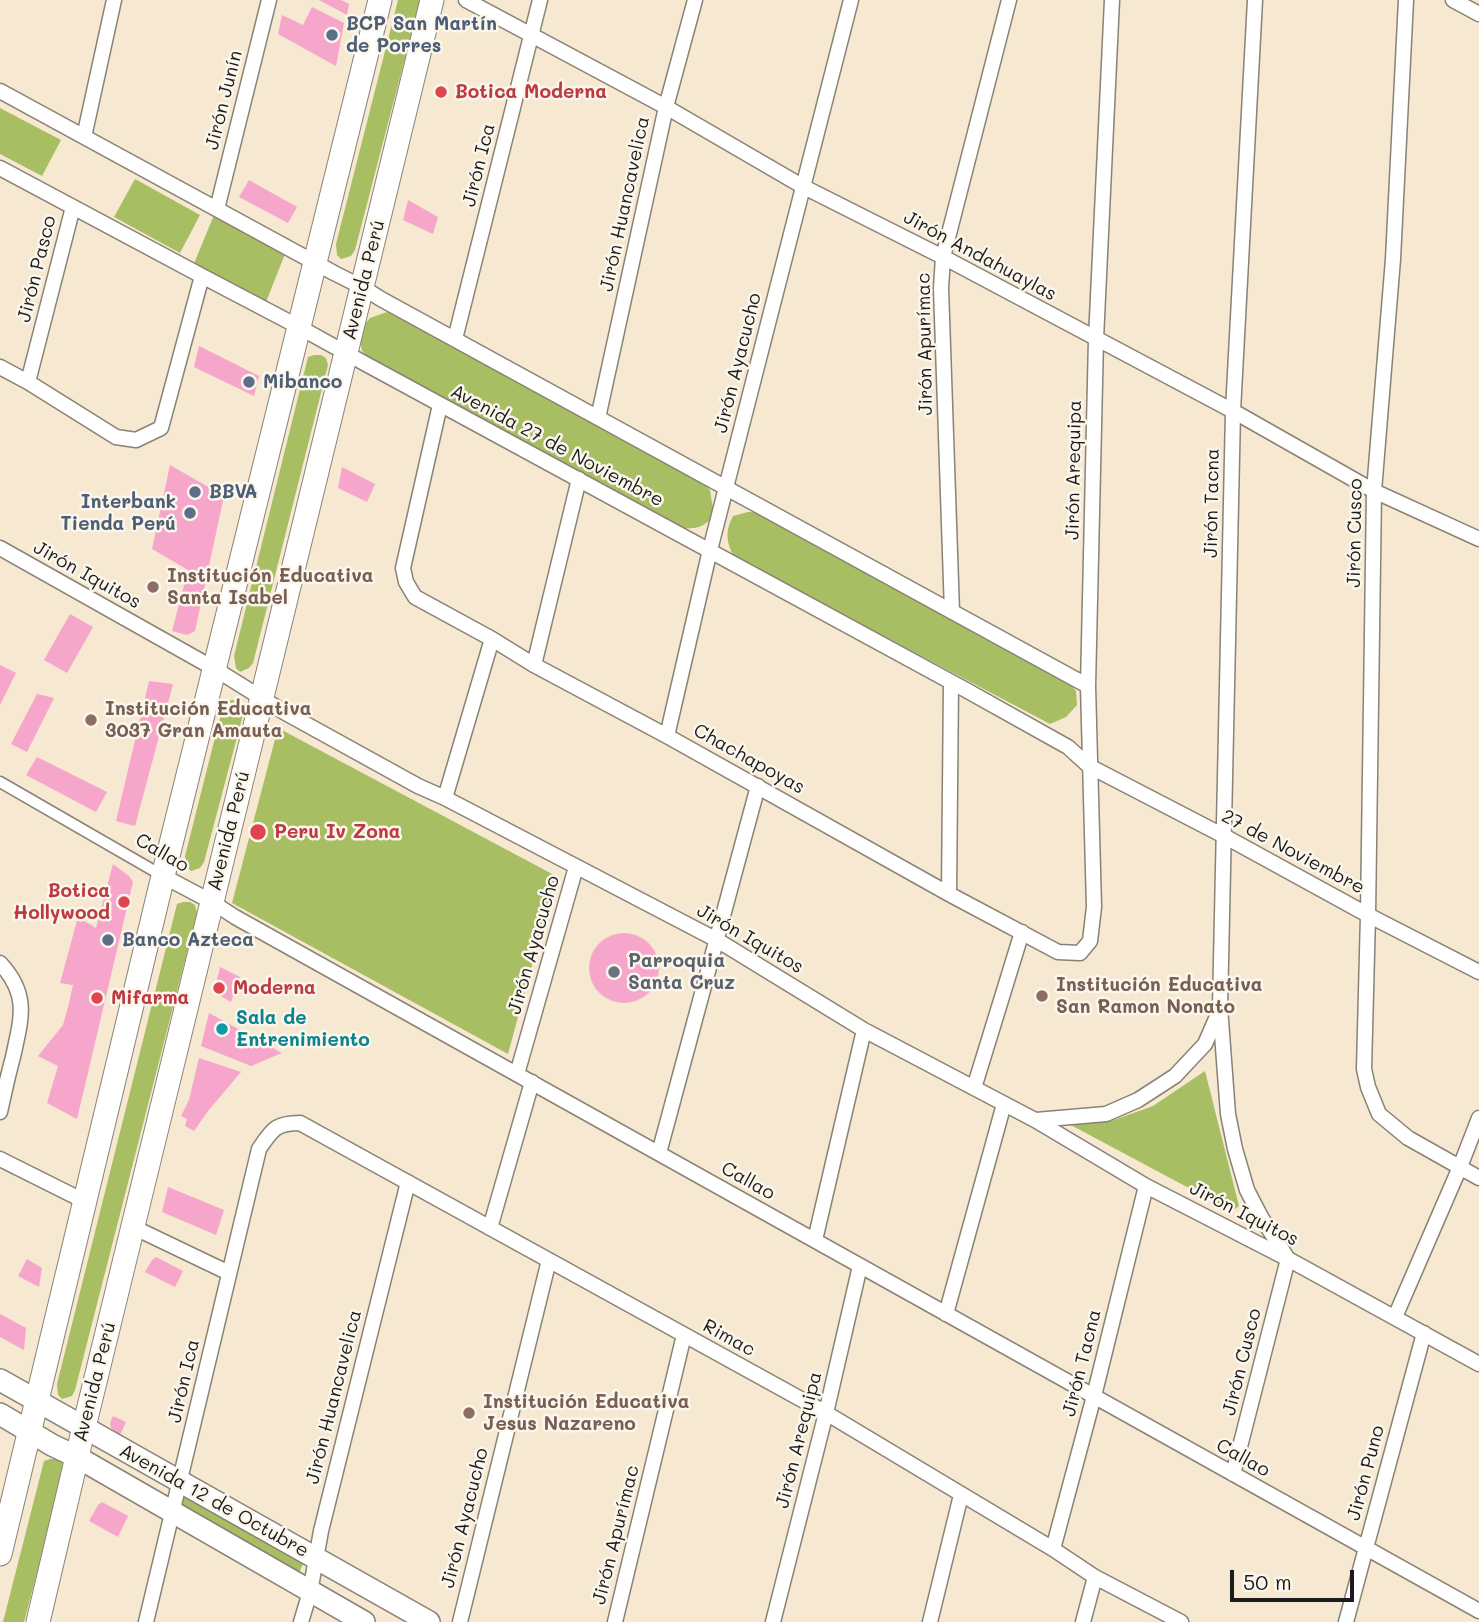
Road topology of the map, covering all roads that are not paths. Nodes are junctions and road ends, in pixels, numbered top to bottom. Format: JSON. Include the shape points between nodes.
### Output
{"nodes":[{"id":1,"x":114,"y":0,"type":"edge"},
{"id":2,"x":269,"y":0,"type":"edge"},
{"id":3,"x":380,"y":0,"type":"edge"},
{"id":4,"x":432,"y":0,"type":"edge"},
{"id":5,"x":466,"y":0,"type":"edge"},
{"id":6,"x":540,"y":0,"type":"edge"},
{"id":7,"x":695,"y":0,"type":"edge"},
{"id":8,"x":850,"y":0,"type":"edge"},
{"id":9,"x":1009,"y":0,"type":"edge"},
{"id":10,"x":1112,"y":0,"type":"edge"},
{"id":11,"x":1255,"y":0,"type":"edge"},
{"id":12,"x":1406,"y":0,"type":"edge"},
{"id":13,"x":1453,"y":0,"type":"edge"},
{"id":14,"x":1479,"y":14,"type":"edge"},
{"id":15,"x":531,"y":35,"type":"junction"},
{"id":16,"x":0,"y":91,"type":"edge"},
{"id":17,"x":666,"y":107,"type":"junction"},
{"id":18,"x":84,"y":137,"type":"junction"},
{"id":19,"x":0,"y":168,"type":"edge"},
{"id":20,"x":802,"y":186,"type":"junction"},
{"id":21,"x":73,"y":207,"type":"junction"},
{"id":22,"x":217,"y":209,"type":"junction"},
{"id":23,"x":943,"y":257,"type":"junction"},
{"id":24,"x":315,"y":262,"type":"junction"},
{"id":25,"x":202,"y":276,"type":"junction"},
{"id":26,"x":362,"y":287,"type":"junction"},
{"id":27,"x":299,"y":327,"type":"junction"},
{"id":28,"x":1096,"y":339,"type":"junction"},
{"id":29,"x":455,"y":340,"type":"junction"},
{"id":30,"x":346,"y":353,"type":"junction"},
{"id":31,"x":0,"y":367,"type":"edge"},
{"id":32,"x":28,"y":382,"type":"junction"},
{"id":33,"x":440,"y":405,"type":"junction"},
{"id":34,"x":1233,"y":411,"type":"junction"},
{"id":35,"x":598,"y":418,"type":"junction"},
{"id":36,"x":579,"y":479,"type":"junction"},
{"id":37,"x":727,"y":488,"type":"junction"},
{"id":38,"x":1374,"y":491,"type":"junction"},
{"id":39,"x":1479,"y":539,"type":"edge"},
{"id":40,"x":0,"y":548,"type":"edge"},
{"id":41,"x":710,"y":550,"type":"junction"},
{"id":42,"x":952,"y":611,"type":"junction"},
{"id":43,"x":492,"y":639,"type":"junction"},
{"id":44,"x":534,"y":665,"type":"junction"},
{"id":45,"x":215,"y":669,"type":"junction"},
{"id":46,"x":951,"y":682,"type":"junction"},
{"id":47,"x":1088,"y":686,"type":"junction"},
{"id":48,"x":262,"y":698,"type":"junction"},
{"id":49,"x":667,"y":736,"type":"junction"},
{"id":50,"x":1089,"y":766,"type":"junction"},
{"id":51,"x":0,"y":782,"type":"edge"},
{"id":52,"x":758,"y":786,"type":"junction"},
{"id":53,"x":445,"y":798,"type":"junction"},
{"id":54,"x":1224,"y":836,"type":"junction"},
{"id":55,"x":576,"y":867,"type":"junction"},
{"id":56,"x":163,"y":876,"type":"junction"},
{"id":57,"x":949,"y":894,"type":"junction"},
{"id":58,"x":212,"y":902,"type":"junction"},
{"id":59,"x":1368,"y":915,"type":"junction"},
{"id":60,"x":1022,"y":932,"type":"junction"},
{"id":61,"x":717,"y":940,"type":"junction"},
{"id":62,"x":1090,"y":941,"type":"joint"},
{"id":63,"x":0,"y":963,"type":"edge"},
{"id":64,"x":1479,"y":972,"type":"edge"},
{"id":65,"x":1220,"y":1007,"type":"junction"},
{"id":66,"x":864,"y":1030,"type":"junction"},
{"id":67,"x":517,"y":1074,"type":"junction"},
{"id":68,"x":532,"y":1082,"type":"junction"},
{"id":69,"x":974,"y":1087,"type":"junction"},
{"id":70,"x":1004,"y":1104,"type":"junction"},
{"id":71,"x":0,"y":1112,"type":"edge"},
{"id":72,"x":1479,"y":1118,"type":"edge"},
{"id":73,"x":1035,"y":1120,"type":"junction"},
{"id":74,"x":259,"y":1149,"type":"joint"},
{"id":75,"x":659,"y":1153,"type":"junction"},
{"id":76,"x":0,"y":1159,"type":"edge"},
{"id":77,"x":1460,"y":1167,"type":"junction"},
{"id":78,"x":1479,"y":1178,"type":"edge"},
{"id":79,"x":408,"y":1182,"type":"junction"},
{"id":80,"x":1146,"y":1186,"type":"junction"},
{"id":81,"x":84,"y":1201,"type":"junction"},
{"id":82,"x":133,"y":1227,"type":"junction"},
{"id":83,"x":490,"y":1228,"type":"junction"},
{"id":84,"x":815,"y":1240,"type":"junction"},
{"id":85,"x":1287,"y":1259,"type":"junction"},
{"id":86,"x":549,"y":1260,"type":"junction"},
{"id":87,"x":860,"y":1266,"type":"junction"},
{"id":88,"x":229,"y":1273,"type":"junction"},
{"id":89,"x":946,"y":1314,"type":"junction"},
{"id":90,"x":1395,"y":1317,"type":"junction"},
{"id":91,"x":1424,"y":1334,"type":"junction"},
{"id":92,"x":684,"y":1335,"type":"junction"},
{"id":93,"x":1479,"y":1364,"type":"edge"},
{"id":94,"x":0,"y":1380,"type":"edge"},
{"id":95,"x":1094,"y":1396,"type":"junction"},
{"id":96,"x":36,"y":1400,"type":"junction"},
{"id":97,"x":826,"y":1413,"type":"junction"},
{"id":98,"x":0,"y":1414,"type":"edge"},
{"id":99,"x":84,"y":1427,"type":"junction"},
{"id":100,"x":29,"y":1432,"type":"junction"},
{"id":101,"x":77,"y":1457,"type":"junction"},
{"id":102,"x":1233,"y":1474,"type":"junction"},
{"id":103,"x":180,"y":1480,"type":"junction"},
{"id":104,"x":961,"y":1494,"type":"junction"},
{"id":105,"x":172,"y":1511,"type":"junction"},
{"id":106,"x":1366,"y":1548,"type":"junction"},
{"id":107,"x":1053,"y":1549,"type":"junction"},
{"id":108,"x":0,"y":1554,"type":"edge"},
{"id":109,"x":316,"y":1558,"type":"junction"},
{"id":110,"x":1095,"y":1577,"type":"junction"},
{"id":111,"x":310,"y":1592,"type":"junction"},
{"id":112,"x":1479,"y":1611,"type":"edge"},
{"id":113,"x":38,"y":1622,"type":"edge"},
{"id":114,"x":146,"y":1622,"type":"edge"},
{"id":115,"x":301,"y":1622,"type":"edge"},
{"id":116,"x":364,"y":1622,"type":"edge"},
{"id":117,"x":429,"y":1622,"type":"edge"},
{"id":118,"x":460,"y":1622,"type":"edge"},
{"id":119,"x":615,"y":1622,"type":"edge"},
{"id":120,"x":774,"y":1622,"type":"edge"},
{"id":121,"x":930,"y":1622,"type":"edge"},
{"id":122,"x":1083,"y":1622,"type":"edge"},
{"id":123,"x":1181,"y":1622,"type":"edge"},
{"id":124,"x":1346,"y":1622,"type":"edge"}],
"edges":[{"from":1,"to":18,"type":"street"},
{"from":2,"to":22,"type":"street","name":"Jirón Junín"},
{"from":3,"to":24,"type":"main road"},
{"from":4,"to":26,"type":"main road","name":"Avenida Perú"},
{"from":5,"to":15,"type":"street","name":"Jirón Andahuaylas"},
{"from":6,"to":15,"type":"street","name":"Jirón Ica"},
{"from":7,"to":17,"type":"street","name":"Jirón Huancavelica"},
{"from":8,"to":20,"type":"street","name":"Jirón Ayacucho"},
{"from":9,"to":23,"type":"street","name":"Jirón Apurímac"},
{"from":10,"to":28,"type":"street","name":"Jirón Arequipa"},
{"from":11,"to":34,"type":"street","name":"Jirón Tacna"},
{"from":12,"to":38,"type":"street","name":"Jirón Cusco","via":[[1393,259]]},
{"from":13,"to":14,"type":"street"},
{"from":15,"to":17,"type":"street","name":"Jirón Andahuaylas"},
{"from":15,"to":29,"type":"street","name":"Jirón Ica"},
{"from":16,"to":18,"type":"street"},
{"from":17,"to":20,"type":"street","name":"Jirón Andahuaylas"},
{"from":17,"to":35,"type":"street","name":"Jirón Huancavelica"},
{"from":18,"to":22,"type":"street"},
{"from":19,"to":21,"type":"street","name":"Avenida 27 de Noviembre"},
{"from":20,"to":23,"type":"street","name":"Jirón Andahuaylas"},
{"from":20,"to":37,"type":"street","name":"Jirón Ayacucho"},
{"from":21,"to":25,"type":"street","name":"Avenida 27 de Noviembre"},
{"from":21,"to":32,"type":"street","name":"Jirón Pasco"},
{"from":22,"to":24,"type":"street"},
{"from":23,"to":28,"type":"street","name":"Jirón Andahuaylas"},
{"from":23,"to":42,"type":"street","name":"Jirón Apurímac"},
{"from":24,"to":26,"type":"street"},
{"from":24,"to":27,"type":"main road"},
{"from":25,"to":27,"type":"street","name":"Avenida 27 de Noviembre"},
{"from":25,"to":32,"type":"street","via":[[161,428],[136,440],[116,437]]},
{"from":26,"to":29,"type":"street"},
{"from":26,"to":30,"type":"main road","name":"Avenida Perú"},
{"from":27,"to":30,"type":"street","name":"Avenida 27 de Noviembre"},
{"from":27,"to":45,"type":"main road"},
{"from":28,"to":34,"type":"street","name":"Jirón Andahuaylas"},
{"from":28,"to":47,"type":"street","name":"Jirón Arequipa"},
{"from":29,"to":35,"type":"street"},
{"from":30,"to":33,"type":"street","name":"Avenida 27 de Noviembre"},
{"from":30,"to":48,"type":"main road","name":"Avenida Perú"},
{"from":31,"to":32,"type":"street"},
{"from":33,"to":36,"type":"street","name":"Avenida 27 de Noviembre"},
{"from":33,"to":43,"type":"street","name":"Chachapoyas","via":[[403,568],[406,582],[415,597]]},
{"from":34,"to":38,"type":"street","name":"Jirón Andahuaylas"},
{"from":34,"to":54,"type":"street","name":"Jirón Tacna"},
{"from":35,"to":37,"type":"street"},
{"from":36,"to":41,"type":"street","name":"Avenida 27 de Noviembre"},
{"from":36,"to":44,"type":"street"},
{"from":37,"to":41,"type":"street","name":"Jirón Ayacucho"},
{"from":37,"to":42,"type":"street"},
{"from":38,"to":39,"type":"street","name":"Jirón Andahuaylas"},
{"from":38,"to":59,"type":"street","name":"Jirón Cusco"},
{"from":40,"to":45,"type":"street","name":"Jirón Iquitos"},
{"from":41,"to":46,"type":"street","name":"Avenida 27 de Noviembre"},
{"from":41,"to":49,"type":"street","name":"Jirón Ayacucho"},
{"from":42,"to":47,"type":"street"},
{"from":43,"to":44,"type":"street","name":"Chachapoyas"},
{"from":43,"to":53,"type":"street"},
{"from":44,"to":49,"type":"street","name":"Chachapoyas"},
{"from":45,"to":48,"type":"street","name":"Jirón Iquitos"},
{"from":45,"to":56,"type":"main road"},
{"from":46,"to":50,"type":"street","name":"Avenida 27 de Noviembre","via":[[1068,747]]},
{"from":46,"to":57,"type":"street"},
{"from":47,"to":50,"type":"street","name":"Jirón Arequipa"},
{"from":48,"to":53,"type":"street","name":"Jirón Iquitos"},
{"from":48,"to":58,"type":"main road","name":"Avenida Perú"},
{"from":49,"to":52,"type":"street","name":"Chachapoyas"},
{"from":50,"to":54,"type":"street","name":"27 de Noviembre"},
{"from":50,"to":62,"type":"street","name":"Jirón Arequipa","via":[[1094,907]]},
{"from":51,"to":56,"type":"street","name":"Callao"},
{"from":52,"to":57,"type":"street","name":"Chachapoyas"},
{"from":52,"to":61,"type":"street"},
{"from":53,"to":55,"type":"street","name":"Jirón Iquitos"},
{"from":54,"to":59,"type":"street","name":"27 de Noviembre"},
{"from":54,"to":65,"type":"street","name":"Jirón Tacna"},
{"from":55,"to":61,"type":"street","name":"Jirón Iquitos"},
{"from":55,"to":67,"type":"street","name":"Jirón Ayacucho"},
{"from":56,"to":58,"type":"street","name":"Callao"},
{"from":56,"to":81,"type":"main road"},
{"from":57,"to":60,"type":"street","name":"Chachapoyas"},
{"from":58,"to":67,"type":"street","name":"Callao"},
{"from":58,"to":82,"type":"main road","name":"Avenida Perú"},
{"from":59,"to":64,"type":"street","name":"27 de Noviembre"},
{"from":59,"to":77,"type":"street","name":"Jirón Cusco","via":[[1364,1069],[1368,1087],[1379,1114],[1408,1138]]},
{"from":60,"to":62,"type":"street","name":"Chachapoyas","via":[[1058,952],[1080,953]]},
{"from":60,"to":69,"type":"street"},
{"from":61,"to":66,"type":"street","name":"Jirón Iquitos"},
{"from":61,"to":75,"type":"street"},
{"from":63,"to":71,"type":"street","via":[[16,985],[22,1019]]},
{"from":65,"to":73,"type":"street","name":"Jirón Tacna","via":[[1205,1044],[1175,1076],[1138,1100],[1106,1114]]},
{"from":65,"to":85,"type":"street","name":"Jirón Tacna","via":[[1235,1149],[1247,1189]]},
{"from":66,"to":69,"type":"street","name":"Jirón Iquitos"},
{"from":66,"to":84,"type":"street"},
{"from":67,"to":68,"type":"street","name":"Callao"},
{"from":68,"to":75,"type":"street","name":"Callao"},
{"from":68,"to":83,"type":"street"},
{"from":69,"to":70,"type":"street","name":"Jirón Iquitos"},
{"from":70,"to":73,"type":"street","name":"Jirón Iquitos"},
{"from":70,"to":89,"type":"street"},
{"from":72,"to":77,"type":"street"},
{"from":73,"to":80,"type":"street","name":"Jirón Iquitos"},
{"from":74,"to":79,"type":"street","name":"Rimac","via":[[274,1128],[300,1123]]},
{"from":74,"to":88,"type":"street","name":"Jirón Ica"},
{"from":75,"to":84,"type":"street","name":"Callao"},
{"from":76,"to":81,"type":"street"},
{"from":77,"to":78,"type":"street"},
{"from":77,"to":90,"type":"street"},
{"from":79,"to":83,"type":"street","name":"Rimac"},
{"from":79,"to":109,"type":"street","name":"Jirón Huancavelica"},
{"from":80,"to":85,"type":"street","name":"Jirón Iquitos"},
{"from":80,"to":95,"type":"street","name":"Jirón Tacna"},
{"from":81,"to":96,"type":"main road"},
{"from":82,"to":88,"type":"street"},
{"from":82,"to":99,"type":"main road","name":"Avenida Perú"},
{"from":83,"to":86,"type":"street","name":"Rimac"},
{"from":84,"to":87,"type":"street","name":"Callao"},
{"from":85,"to":90,"type":"street","name":"Jirón Iquitos"},
{"from":85,"to":102,"type":"street","name":"Jirón Cusco"},
{"from":86,"to":92,"type":"street","name":"Rimac"},
{"from":86,"to":118,"type":"street","name":"Jirón Ayacucho"},
{"from":87,"to":89,"type":"street","name":"Callao"},
{"from":87,"to":97,"type":"street","name":"Jirón Arequipa"},
{"from":88,"to":103,"type":"street","name":"Jirón Ica"},
{"from":89,"to":95,"type":"street","name":"Callao"},
{"from":90,"to":91,"type":"street","name":"Jirón Iquitos"},
{"from":91,"to":93,"type":"street","name":"Jirón Iquitos"},
{"from":91,"to":106,"type":"street","name":"Jirón Puno"},
{"from":92,"to":97,"type":"street","name":"Rimac"},
{"from":92,"to":119,"type":"street","name":"Jirón Apurímac"},
{"from":94,"to":96,"type":"main road","name":"Avenida 12 de Octubre"},
{"from":95,"to":102,"type":"street","name":"Callao"},
{"from":95,"to":107,"type":"street","name":"Jirón Tacna"},
{"from":96,"to":99,"type":"main road","name":"Avenida 12 de Octubre"},
{"from":96,"to":100,"type":"main road"},
{"from":97,"to":104,"type":"street","name":"Rimac"},
{"from":97,"to":120,"type":"street","name":"Jirón Arequipa"},
{"from":98,"to":100,"type":"main road","name":"Avenida 12 de Octubre"},
{"from":99,"to":101,"type":"main road","name":"Avenida Perú"},
{"from":99,"to":103,"type":"main road","name":"Avenida 12 de Octubre"},
{"from":100,"to":101,"type":"main road","name":"Avenida 12 de Octubre"},
{"from":100,"to":108,"type":"main road"},
{"from":101,"to":105,"type":"main road","name":"Avenida 12 de Octubre"},
{"from":101,"to":113,"type":"main road","name":"Avenida Perú"},
{"from":102,"to":106,"type":"street","name":"Callao"},
{"from":103,"to":105,"type":"street","name":"Jirón Ica"},
{"from":103,"to":109,"type":"main road","name":"Avenida 12 de Octubre"},
{"from":104,"to":107,"type":"street","name":"Rimac"},
{"from":104,"to":121,"type":"street"},
{"from":105,"to":111,"type":"main road","name":"Avenida 12 de Octubre"},
{"from":105,"to":114,"type":"street","name":"Jirón Ica"},
{"from":106,"to":112,"type":"street","name":"Callao"},
{"from":106,"to":124,"type":"street","name":"Jirón Puno"},
{"from":107,"to":110,"type":"street","name":"Rimac"},
{"from":109,"to":111,"type":"street","name":"Jirón Huancavelica"},
{"from":109,"to":117,"type":"main road","name":"Avenida 12 de Octubre"},
{"from":110,"to":122,"type":"street"},
{"from":110,"to":123,"type":"street","name":"Rimac"},
{"from":111,"to":115,"type":"street","name":"Jirón Huancavelica"},
{"from":111,"to":116,"type":"main road","name":"Avenida 12 de Octubre"}]}
